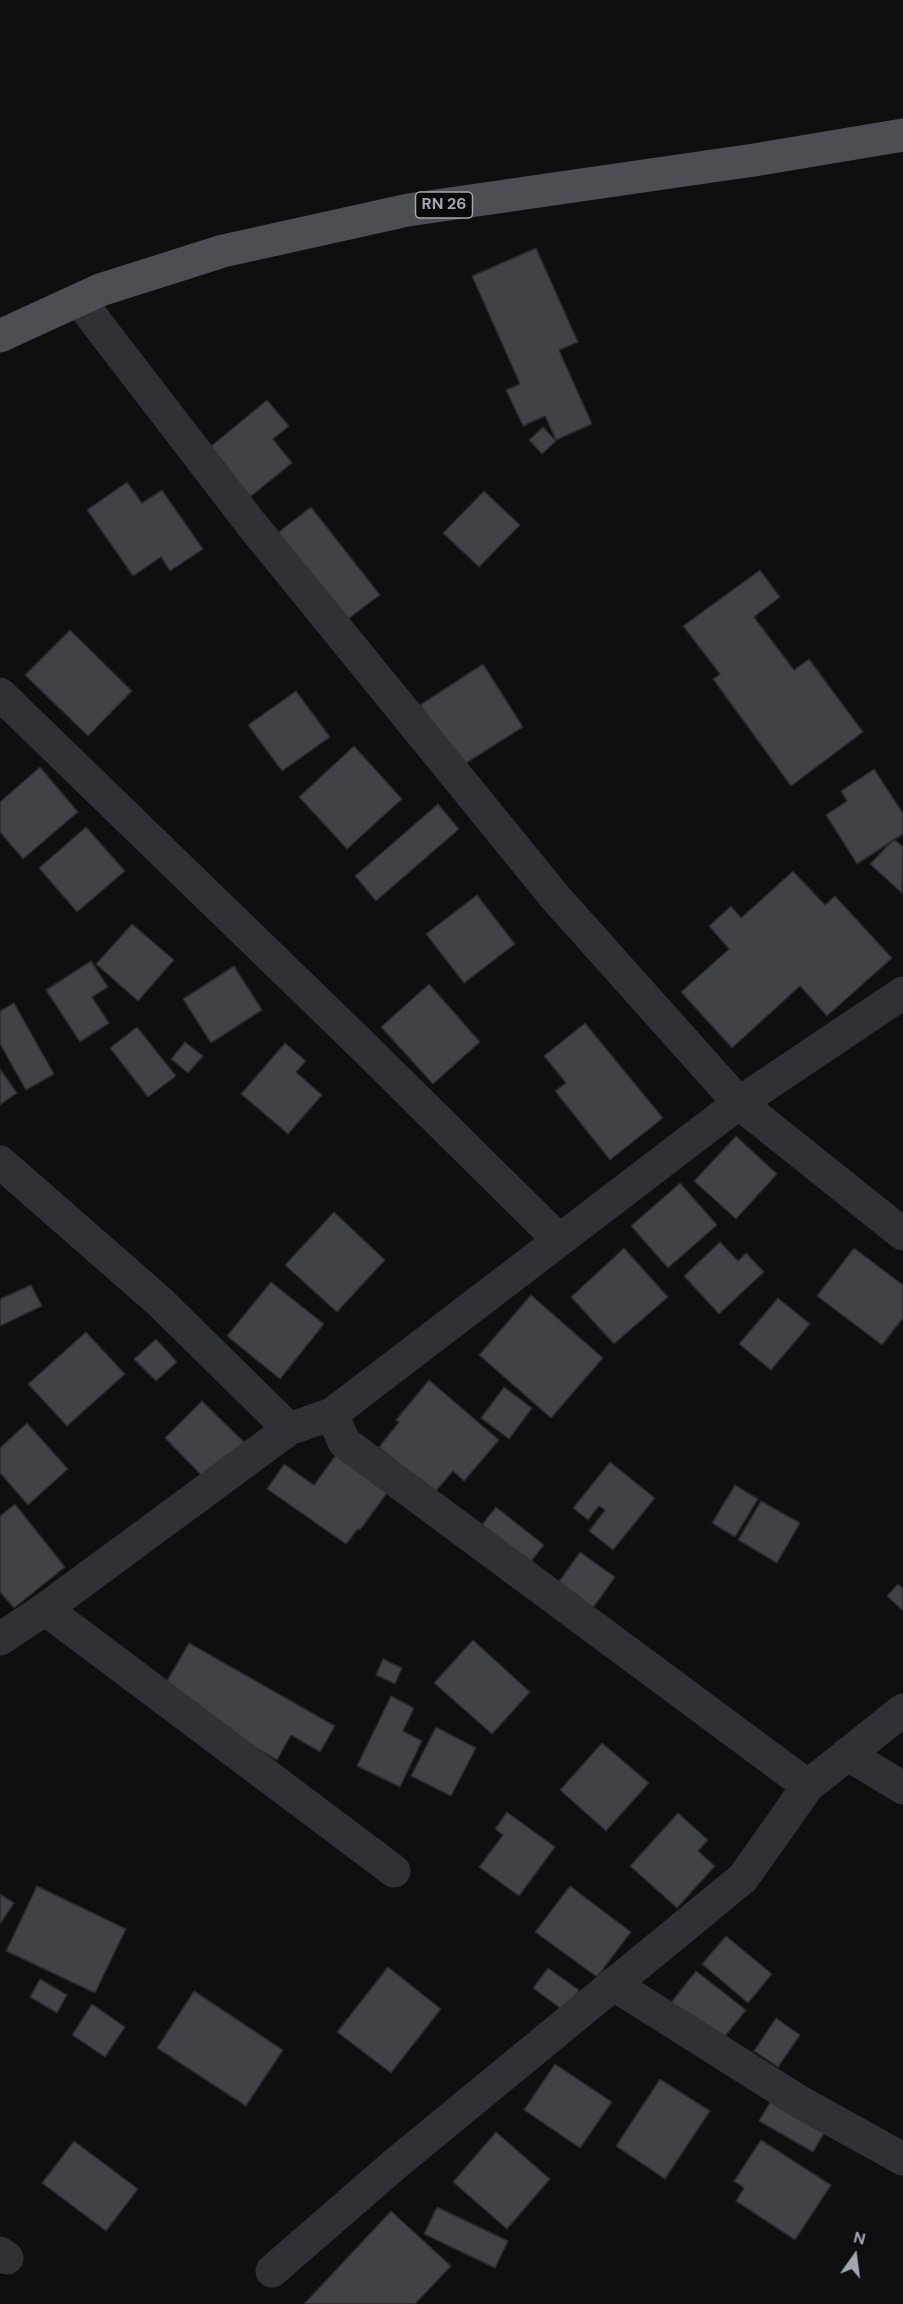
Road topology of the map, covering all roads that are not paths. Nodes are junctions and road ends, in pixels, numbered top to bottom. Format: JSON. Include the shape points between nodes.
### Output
{"nodes":[{"id":1,"x":903,"y":135,"type":"edge"},
{"id":2,"x":80,"y":300,"type":"junction"},
{"id":3,"x":0,"y":336,"type":"edge"},
{"id":4,"x":0,"y":694,"type":"edge"},
{"id":5,"x":903,"y":993,"type":"edge"},
{"id":6,"x":739,"y":1102,"type":"junction"},
{"id":7,"x":0,"y":1162,"type":"edge"},
{"id":8,"x":903,"y":1234,"type":"edge"},
{"id":9,"x":559,"y":1240,"type":"junction"},
{"id":10,"x":332,"y":1413,"type":"junction"},
{"id":11,"x":289,"y":1429,"type":"junction"},
{"id":12,"x":45,"y":1609,"type":"junction"},
{"id":13,"x":0,"y":1639,"type":"edge"},
{"id":14,"x":903,"y":1710,"type":"edge"},
{"id":15,"x":847,"y":1754,"type":"junction"},
{"id":16,"x":808,"y":1786,"type":"junction"},
{"id":17,"x":903,"y":1788,"type":"edge"},
{"id":18,"x":394,"y":1871,"type":"dead end"},
{"id":19,"x":613,"y":1984,"type":"junction"},
{"id":20,"x":903,"y":2158,"type":"edge"},
{"id":21,"x":272,"y":2271,"type":"dead end"}],
"edges":[{"from":1,"to":2,"type":"main road","number":"RN 26","via":[[408,210],[223,250]]},
{"from":2,"to":3,"type":"main road","number":"RN 26"},
{"from":2,"to":6,"type":"street","via":[[252,525],[555,897]]},
{"from":4,"to":9,"type":"street"},
{"from":5,"to":6,"type":"street"},
{"from":6,"to":8,"type":"street"},
{"from":6,"to":9,"type":"street"},
{"from":7,"to":11,"type":"street","via":[[160,1302]]},
{"from":9,"to":10,"type":"street"},
{"from":10,"to":11,"type":"street"},
{"from":10,"to":16,"type":"street","via":[[344,1442]]},
{"from":11,"to":12,"type":"street"},
{"from":12,"to":13,"type":"street"},
{"from":12,"to":18,"type":"street"},
{"from":14,"to":15,"type":"street"},
{"from":15,"to":16,"type":"street"},
{"from":15,"to":17,"type":"street"},
{"from":16,"to":19,"type":"street","via":[[743,1878]]},
{"from":19,"to":20,"type":"street","via":[[800,2102]]},
{"from":19,"to":21,"type":"street"}]}
